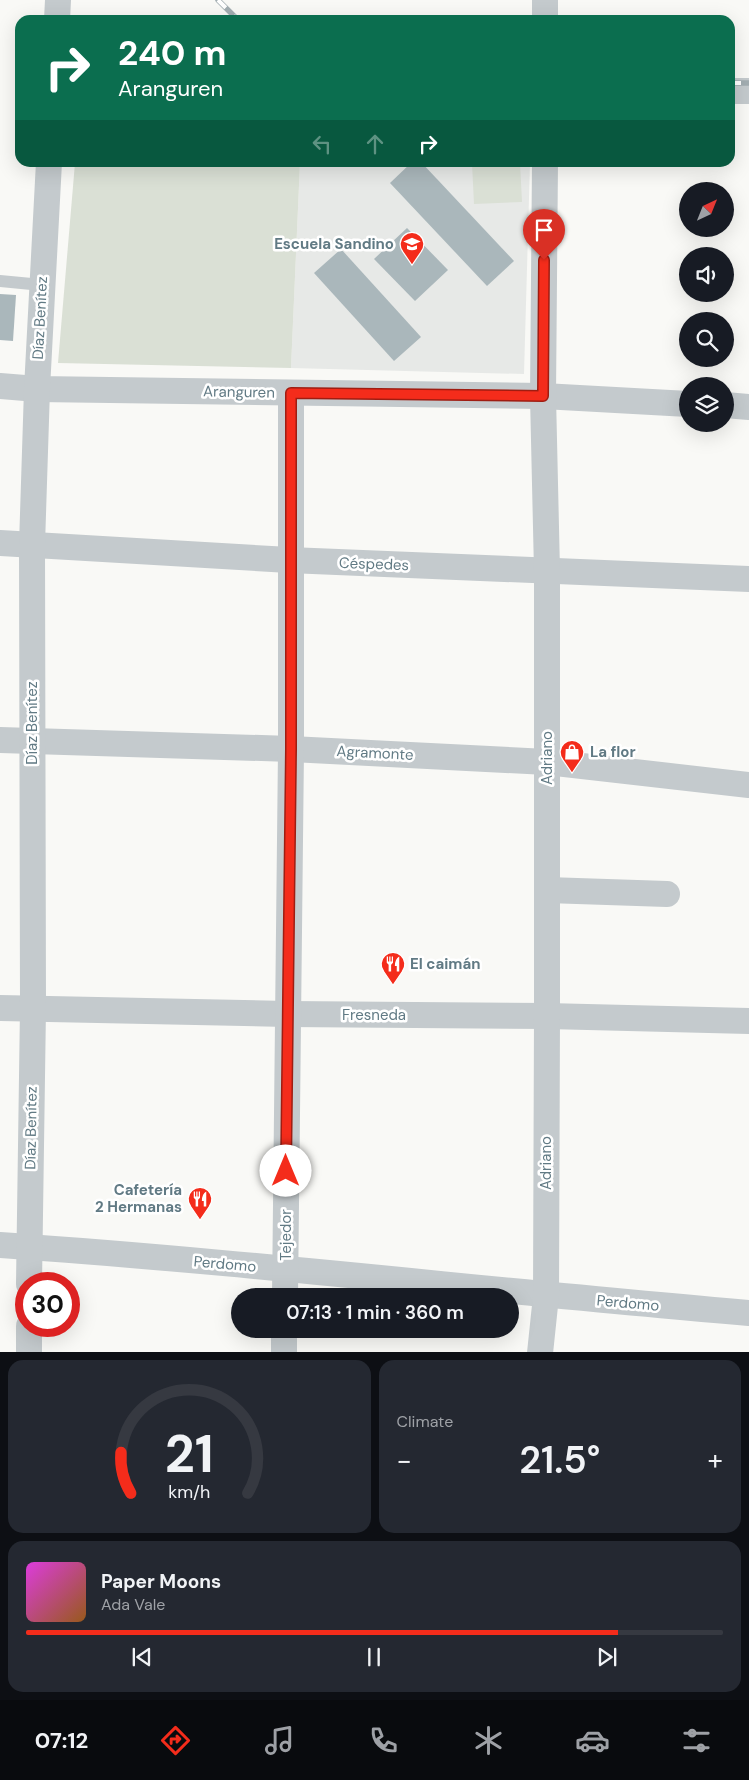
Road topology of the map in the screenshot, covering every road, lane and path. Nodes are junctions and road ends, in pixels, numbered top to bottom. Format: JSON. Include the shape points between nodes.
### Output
{"nodes":[{"id":1,"x":58,"y":0,"type":"edge"},
{"id":2,"x":545,"y":0,"type":"edge"},
{"id":3,"x":57,"y":15,"type":"edge"},
{"id":4,"x":545,"y":15,"type":"edge"},
{"id":5,"x":735,"y":91,"type":"edge"},
{"id":6,"x":749,"y":91,"type":"edge"},
{"id":7,"x":49,"y":167,"type":"edge"},
{"id":8,"x":545,"y":167,"type":"edge"},
{"id":9,"x":0,"y":282,"type":"edge"},
{"id":10,"x":42,"y":285,"type":"junction"},
{"id":11,"x":0,"y":386,"type":"edge"},
{"id":12,"x":37,"y":389,"type":"junction"},
{"id":13,"x":291,"y":393,"type":"junction"},
{"id":14,"x":543,"y":396,"type":"junction"},
{"id":15,"x":679,"y":404,"type":"edge"},
{"id":16,"x":734,"y":406,"type":"edge"},
{"id":17,"x":749,"y":407,"type":"edge"},
{"id":18,"x":0,"y":543,"type":"edge"},
{"id":19,"x":32,"y":545,"type":"junction"},
{"id":20,"x":290,"y":560,"type":"junction"},
{"id":21,"x":547,"y":570,"type":"junction"},
{"id":22,"x":749,"y":579,"type":"edge"},
{"id":23,"x":0,"y":740,"type":"edge"},
{"id":24,"x":32,"y":741,"type":"junction"},
{"id":25,"x":291,"y":749,"type":"junction"},
{"id":26,"x":547,"y":762,"type":"junction"},
{"id":27,"x":749,"y":785,"type":"edge"},
{"id":28,"x":547,"y":890,"type":"junction"},
{"id":29,"x":667,"y":894,"type":"dead end"},
{"id":30,"x":0,"y":1008,"type":"edge"},
{"id":31,"x":33,"y":1008,"type":"junction"},
{"id":32,"x":287,"y":1014,"type":"junction"},
{"id":33,"x":547,"y":1016,"type":"junction"},
{"id":34,"x":749,"y":1021,"type":"edge"},
{"id":35,"x":0,"y":1245,"type":"edge"},
{"id":36,"x":29,"y":1247,"type":"junction"},
{"id":37,"x":285,"y":1269,"type":"junction"},
{"id":38,"x":29,"y":1272,"type":"edge"},
{"id":39,"x":285,"y":1288,"type":"edge"},
{"id":40,"x":546,"y":1296,"type":"junction"},
{"id":41,"x":749,"y":1313,"type":"edge"},
{"id":42,"x":29,"y":1337,"type":"edge"},
{"id":43,"x":284,"y":1338,"type":"edge"},
{"id":44,"x":29,"y":1352,"type":"edge"},
{"id":45,"x":284,"y":1352,"type":"edge"},
{"id":46,"x":540,"y":1352,"type":"edge"}],
"edges":[{"from":1,"to":3,"type":"street"},
{"from":2,"to":4,"type":"street"},
{"from":5,"to":6,"type":"street"},
{"from":7,"to":10,"type":"street","name":"Díaz Benítez"},
{"from":8,"to":14,"type":"street","name":"Adriano"},
{"from":9,"to":10,"type":"lane"},
{"from":10,"to":12,"type":"street","name":"Díaz Benítez"},
{"from":11,"to":12,"type":"street","name":"Aranguren"},
{"from":12,"to":13,"type":"street","name":"Aranguren"},
{"from":12,"to":19,"type":"street","name":"Díaz Benítez"},
{"from":13,"to":14,"type":"street","name":"Aranguren"},
{"from":13,"to":20,"type":"street","name":"Tejedor"},
{"from":14,"to":15,"type":"street","name":"Aranguren"},
{"from":14,"to":21,"type":"street","name":"Adriano"},
{"from":16,"to":17,"type":"street"},
{"from":18,"to":19,"type":"street","name":"Céspedes"},
{"from":19,"to":20,"type":"street","name":"Céspedes"},
{"from":19,"to":24,"type":"street","name":"Díaz Benítez"},
{"from":20,"to":21,"type":"street","name":"Céspedes"},
{"from":20,"to":25,"type":"street","name":"Tejedor"},
{"from":21,"to":22,"type":"street","name":"Céspedes"},
{"from":21,"to":26,"type":"street","name":"Adriano"},
{"from":23,"to":24,"type":"street","name":"Agramonte"},
{"from":24,"to":25,"type":"street","name":"Agramonte"},
{"from":24,"to":31,"type":"street","name":"Díaz Benítez"},
{"from":25,"to":26,"type":"street","name":"Agramonte"},
{"from":25,"to":32,"type":"street","name":"Tejedor"},
{"from":26,"to":27,"type":"street","name":"Agramonte"},
{"from":26,"to":28,"type":"street","name":"Adriano"},
{"from":28,"to":29,"type":"street"},
{"from":28,"to":33,"type":"street","name":"Adriano"},
{"from":30,"to":31,"type":"street","name":"Fresneda"},
{"from":31,"to":32,"type":"street","name":"Fresneda"},
{"from":31,"to":36,"type":"street","name":"Díaz Benítez"},
{"from":32,"to":33,"type":"street","name":"Fresneda"},
{"from":32,"to":37,"type":"street","name":"Tejedor"},
{"from":33,"to":34,"type":"street","name":"Fresneda"},
{"from":33,"to":40,"type":"street","name":"Adriano"},
{"from":35,"to":36,"type":"street","name":"Perdomo"},
{"from":36,"to":37,"type":"street","name":"Perdomo"},
{"from":36,"to":38,"type":"street","name":"Díaz Benítez"},
{"from":37,"to":39,"type":"street","name":"Tejedor"},
{"from":37,"to":40,"type":"street","name":"Perdomo"},
{"from":40,"to":41,"type":"street","name":"Perdomo"},
{"from":40,"to":46,"type":"street","name":"Adriano"},
{"from":42,"to":44,"type":"street"},
{"from":43,"to":45,"type":"street"}]}
